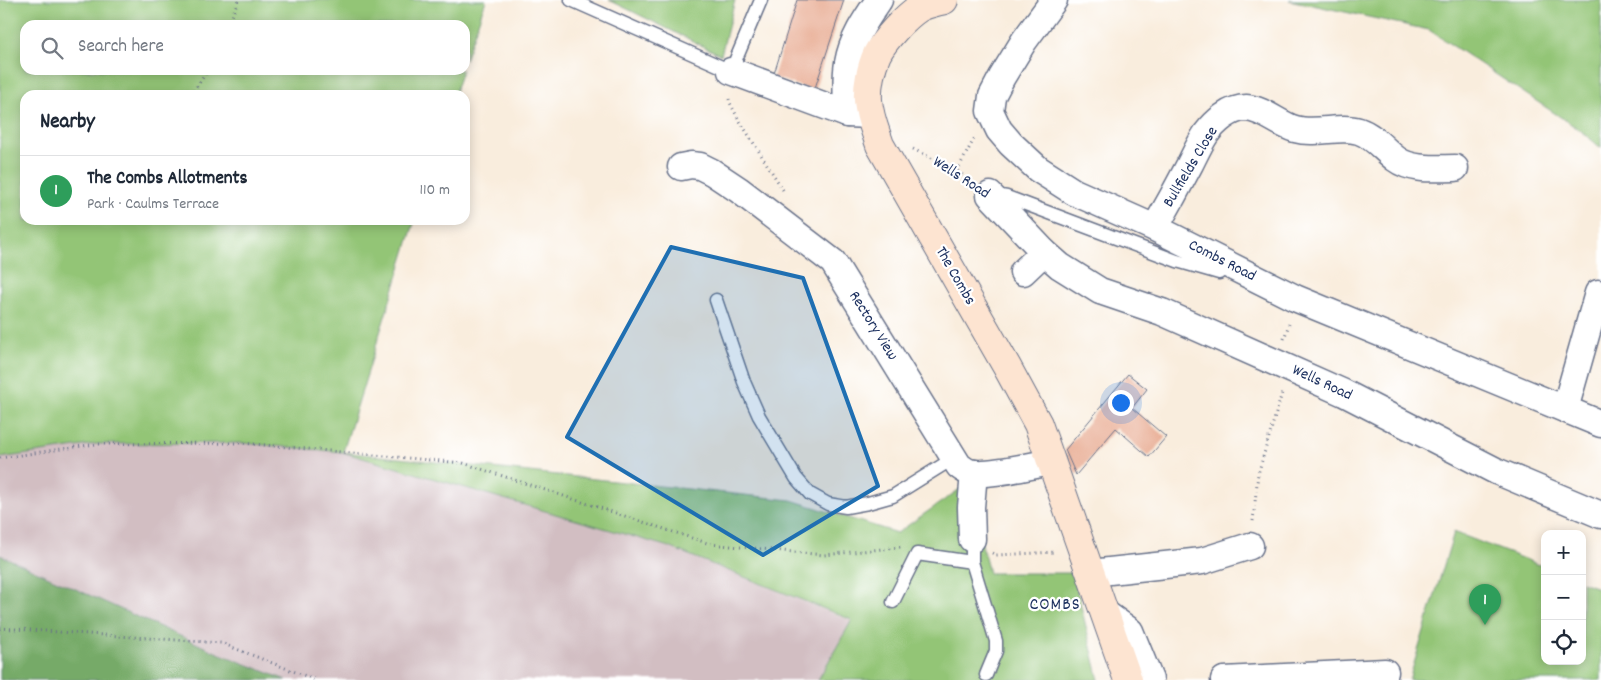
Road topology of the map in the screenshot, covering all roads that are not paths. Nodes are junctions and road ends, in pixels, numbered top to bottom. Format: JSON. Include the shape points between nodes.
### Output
{"nodes":[{"id":1,"x":571,"y":0,"type":"edge"},
{"id":2,"x":761,"y":0,"type":"edge"},
{"id":3,"x":879,"y":0,"type":"edge"},
{"id":4,"x":944,"y":0,"type":"edge"},
{"id":5,"x":1054,"y":0,"type":"edge"},
{"id":6,"x":731,"y":71,"type":"junction"},
{"id":7,"x":858,"y":114,"type":"junction"},
{"id":8,"x":682,"y":167,"type":"dead end"},
{"id":9,"x":1455,"y":168,"type":"dead end"},
{"id":10,"x":990,"y":195,"type":"joint"},
{"id":11,"x":1156,"y":228,"type":"junction"},
{"id":12,"x":1044,"y":252,"type":"junction"},
{"id":13,"x":1229,"y":264,"type":"junction"},
{"id":14,"x":1023,"y":272,"type":"dead end"},
{"id":15,"x":1598,"y":293,"type":"dead end"},
{"id":16,"x":716,"y":300,"type":"dead end"},
{"id":17,"x":1565,"y":409,"type":"junction"},
{"id":18,"x":1601,"y":424,"type":"edge"},
{"id":19,"x":1052,"y":462,"type":"junction"},
{"id":20,"x":964,"y":465,"type":"junction"},
{"id":21,"x":1601,"y":516,"type":"edge"},
{"id":22,"x":1250,"y":546,"type":"road end"},
{"id":23,"x":972,"y":550,"type":"junction"},
{"id":24,"x":1087,"y":562,"type":"junction"},
{"id":25,"x":893,"y":602,"type":"dead end"},
{"id":26,"x":1105,"y":613,"type":"junction"},
{"id":27,"x":1385,"y":672,"type":"dead end"},
{"id":28,"x":986,"y":675,"type":"dead end"},
{"id":29,"x":1128,"y":680,"type":"edge"},
{"id":30,"x":1150,"y":680,"type":"edge"},
{"id":31,"x":1224,"y":680,"type":"edge"}],
"edges":[{"from":1,"to":6,"type":"lane"},
{"from":2,"to":6,"type":"lane"},
{"from":3,"to":7,"type":"street","via":[[853,44],[848,64]]},
{"from":4,"to":7,"type":"main road","name":"The Combs","via":[[920,8],[888,38],[877,55],[868,97]]},
{"from":5,"to":11,"type":"street","name":"Combs Road","via":[[1002,77],[992,96],[990,111],[1010,144],[1038,169],[1074,192]]},
{"from":6,"to":7,"type":"street"},
{"from":7,"to":19,"type":"main road","name":"The Combs","via":[[880,145],[1007,366],[1038,424]]},
{"from":8,"to":20,"type":"street","name":"Rectory View","via":[[692,164],[712,172],[833,262]]},
{"from":9,"to":11,"type":"street","name":"Bullfields Close","via":[[1419,168],[1397,160],[1360,131],[1296,129],[1259,111],[1233,110],[1207,134]]},
{"from":10,"to":12,"type":"street","name":"Wells Road"},
{"from":10,"to":13,"type":"lane","via":[[1007,196],[1177,261],[1219,273]]},
{"from":11,"to":13,"type":"street","name":"Combs Road"},
{"from":12,"to":14,"type":"street"},
{"from":12,"to":21,"type":"street","name":"Wells Road","via":[[1100,291],[1162,312],[1344,393],[1496,471]]},
{"from":13,"to":17,"type":"street","name":"Combs Road","via":[[1299,300]]},
{"from":15,"to":17,"type":"street"},
{"from":16,"to":20,"type":"lane","via":[[759,416],[796,478],[810,494],[828,504],[846,507],[868,503],[893,496]]},
{"from":17,"to":18,"type":"street","name":"Combs Road"},
{"from":19,"to":20,"type":"street","via":[[994,472]]},
{"from":19,"to":24,"type":"main road","name":"The Combs"},
{"from":20,"to":23,"type":"street"},
{"from":22,"to":24,"type":"street","via":[[1202,561]]},
{"from":23,"to":25,"type":"lane","via":[[917,554]]},
{"from":23,"to":28,"type":"lane","via":[[996,642],[996,651]]},
{"from":24,"to":26,"type":"main road","name":"The Combs"},
{"from":26,"to":29,"type":"main road","name":"The Combs"},
{"from":26,"to":30,"type":"street","via":[[1130,631]]},
{"from":27,"to":31,"type":"street"}]}
